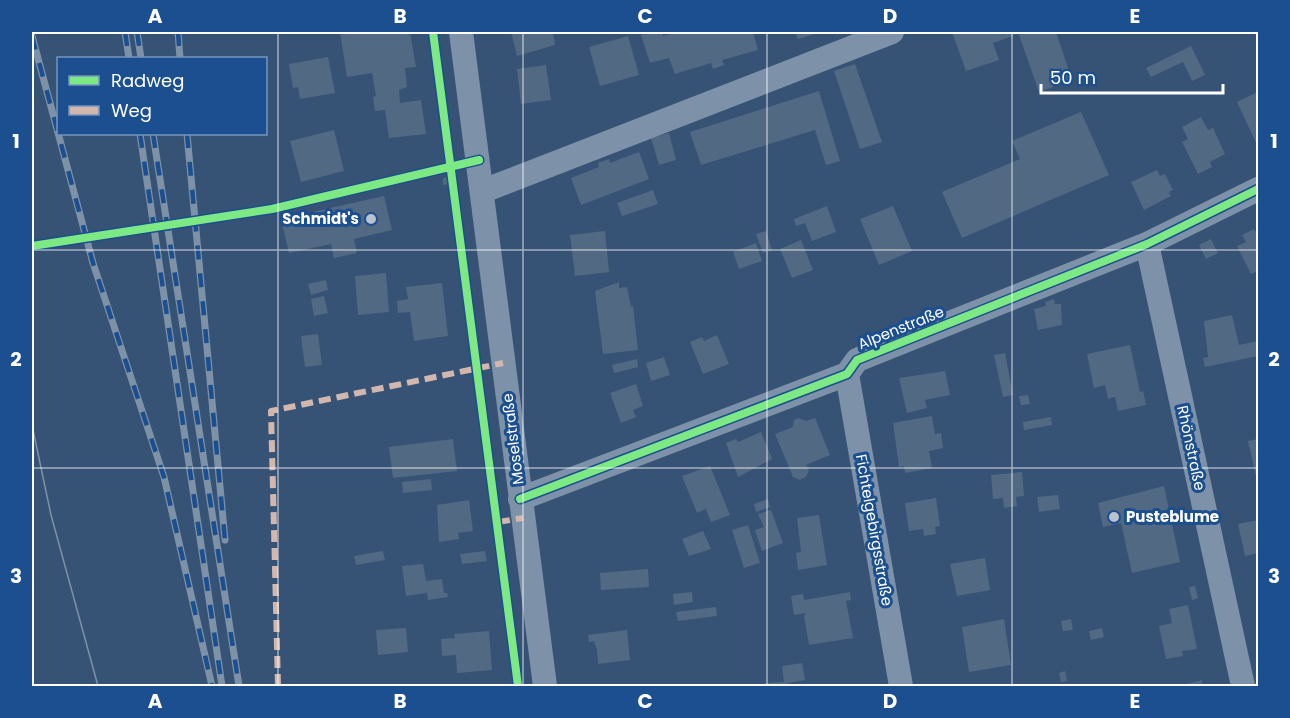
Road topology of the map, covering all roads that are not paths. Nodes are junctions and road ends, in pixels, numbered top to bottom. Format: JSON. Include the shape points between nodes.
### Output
{"nodes":[{"id":1,"x":461,"y":32,"type":"edge"},
{"id":2,"x":892,"y":32,"type":"edge"},
{"id":3,"x":1258,"y":189,"type":"edge"},
{"id":4,"x":483,"y":191,"type":"junction"},
{"id":5,"x":1147,"y":244,"type":"junction"},
{"id":6,"x":847,"y":374,"type":"junction"},
{"id":7,"x":520,"y":499,"type":"junction"},
{"id":8,"x":545,"y":687,"type":"edge"},
{"id":9,"x":901,"y":687,"type":"edge"},
{"id":10,"x":1243,"y":687,"type":"edge"}],
"edges":[{"from":1,"to":4,"type":"street","name":"Moselstraße"},
{"from":2,"to":4,"type":"street"},
{"from":3,"to":5,"type":"street","name":"Alpenstraße"},
{"from":4,"to":7,"type":"street","name":"Moselstraße"},
{"from":5,"to":6,"type":"street","name":"Alpenstraße","via":[[857,360]]},
{"from":5,"to":10,"type":"street","name":"Rhönstraße"},
{"from":6,"to":7,"type":"street","name":"Alpenstraße"},
{"from":6,"to":9,"type":"street","name":"Fichtelgebirgsstraße"},
{"from":7,"to":8,"type":"street","name":"Moselstraße"}]}
